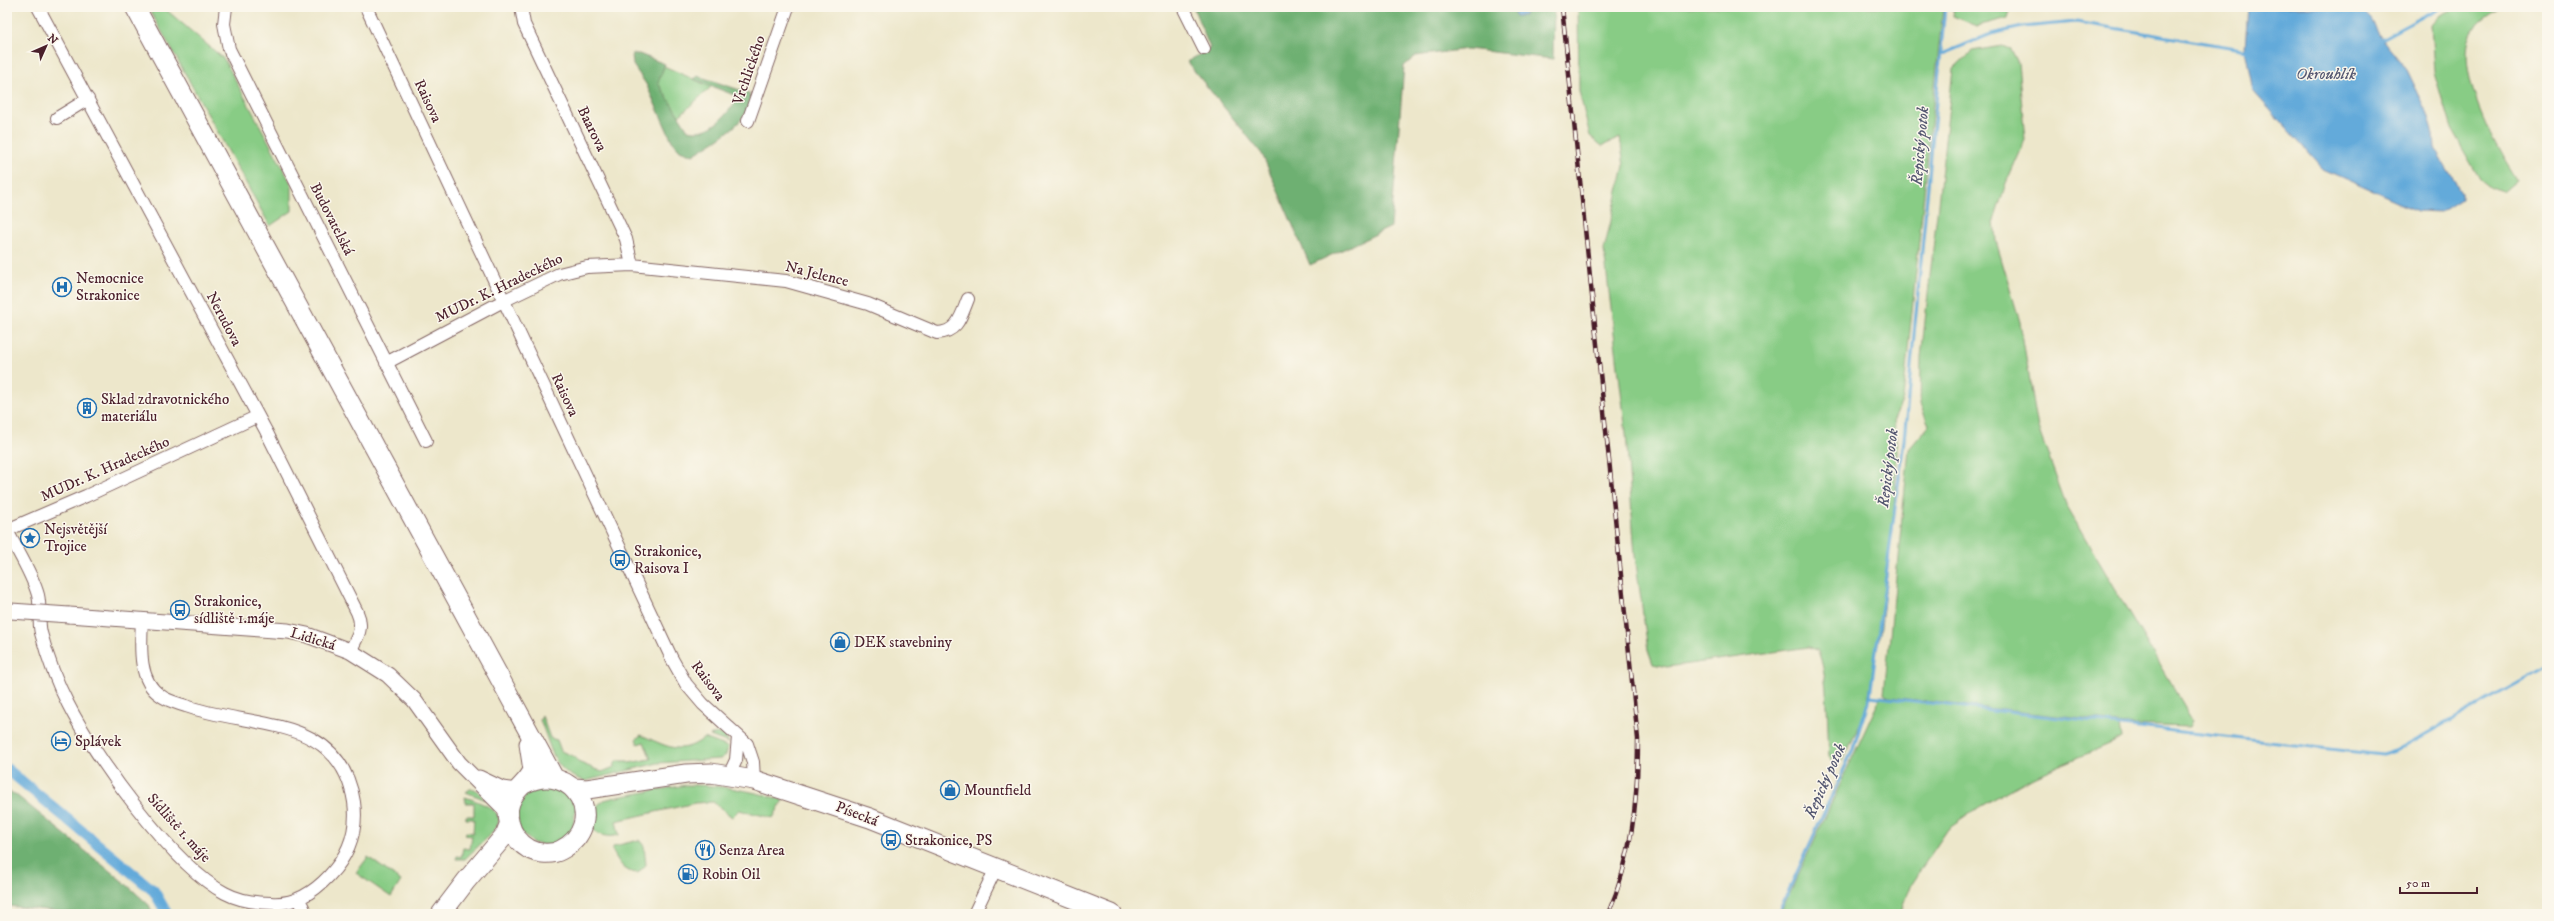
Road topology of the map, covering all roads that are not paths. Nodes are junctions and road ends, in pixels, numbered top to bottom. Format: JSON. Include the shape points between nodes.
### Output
{"nodes":[{"id":1,"x":38,"y":7,"type":"edge"},
{"id":2,"x":135,"y":7,"type":"edge"},
{"id":3,"x":226,"y":7,"type":"edge"},
{"id":4,"x":366,"y":7,"type":"edge"},
{"id":5,"x":521,"y":7,"type":"edge"},
{"id":6,"x":788,"y":7,"type":"edge"},
{"id":7,"x":1184,"y":7,"type":"edge"},
{"id":8,"x":1204,"y":49,"type":"dead end"},
{"id":9,"x":88,"y":99,"type":"junction"},
{"id":10,"x":56,"y":118,"type":"dead end"},
{"id":11,"x":748,"y":121,"type":"dead end"},
{"id":12,"x":632,"y":265,"type":"junction"},
{"id":13,"x":968,"y":299,"type":"dead end"},
{"id":14,"x":505,"y":300,"type":"junction"},
{"id":15,"x":386,"y":363,"type":"junction"},
{"id":16,"x":258,"y":416,"type":"junction"},
{"id":17,"x":426,"y":442,"type":"dead end"},
{"id":18,"x":7,"y":530,"type":"edge"},
{"id":19,"x":9,"y":611,"type":"edge"},
{"id":20,"x":142,"y":620,"type":"junction"},
{"id":21,"x":350,"y":652,"type":"junction"},
{"id":22,"x":523,"y":722,"type":"junction"},
{"id":23,"x":738,"y":737,"type":"junction"},
{"id":24,"x":469,"y":773,"type":"junction"},
{"id":25,"x":729,"y":775,"type":"junction"},
{"id":26,"x":554,"y":778,"type":"junction"},
{"id":27,"x":754,"y":780,"type":"junction"},
{"id":28,"x":638,"y":781,"type":"junction"},
{"id":29,"x":520,"y":788,"type":"junction"},
{"id":30,"x":574,"y":788,"type":"junction"},
{"id":31,"x":585,"y":813,"type":"junction"},
{"id":32,"x":509,"y":818,"type":"junction"},
{"id":33,"x":523,"y":845,"type":"junction"},
{"id":34,"x":476,"y":870,"type":"junction"},
{"id":35,"x":993,"y":874,"type":"junction"},
{"id":36,"x":299,"y":899,"type":"junction"},
{"id":37,"x":306,"y":914,"type":"edge"},
{"id":38,"x":441,"y":914,"type":"edge"},
{"id":39,"x":974,"y":914,"type":"edge"},
{"id":40,"x":1112,"y":914,"type":"edge"}],
"edges":[{"from":1,"to":9,"type":"street","name":"Nerudova"},
{"from":2,"to":22,"type":"main road"},
{"from":3,"to":15,"type":"street","name":"Budovatelská","via":[[224,24],[229,49]]},
{"from":4,"to":14,"type":"street","name":"Raisova"},
{"from":5,"to":12,"type":"street","name":"Baarova","via":[[524,24],[626,239]]},
{"from":6,"to":11,"type":"street","name":"Vrchlického"},
{"from":7,"to":8,"type":"street"},
{"from":9,"to":10,"type":"street"},
{"from":9,"to":16,"type":"street","name":"Nerudova"},
{"from":12,"to":13,"type":"street","name":"Na Jelence","via":[[786,282],[868,304],[937,333],[948,333],[957,326]]},
{"from":12,"to":14,"type":"street","name":"MUDr. K. Hradeckého","via":[[607,265],[574,270]]},
{"from":14,"to":15,"type":"street","name":"MUDr. K. Hradeckého"},
{"from":14,"to":23,"type":"street","name":"Raisova","via":[[522,342],[672,659],[686,684]]},
{"from":15,"to":17,"type":"street","name":"Budovatelská"},
{"from":16,"to":18,"type":"street","name":"MUDr. K. Hradeckého"},
{"from":16,"to":21,"type":"street","name":"Nerudova","via":[[360,618],[359,634]]},
{"from":18,"to":36,"type":"street","name":"Sídliště 1. máje","via":[[38,594],[41,631],[68,704],[120,784],[158,834],[200,875],[224,893],[254,902],[274,904]]},
{"from":19,"to":20,"type":"street","name":"Lidická","bridge":true},
{"from":20,"to":21,"type":"street","name":"Lidická","via":[[288,631],[307,635]]},
{"from":20,"to":36,"type":"street","name":"Sídliště 1. máje","via":[[143,668],[149,684],[159,695],[200,711],[280,726],[302,733],[318,740],[344,772],[352,792],[355,811],[351,841],[339,866],[321,884]]},
{"from":21,"to":24,"type":"street","name":"Lidická","via":[[388,675],[414,700],[447,749]]},
{"from":22,"to":26,"type":"main road"},
{"from":22,"to":29,"type":"main road","via":[[533,770]]},
{"from":23,"to":25,"type":"street","via":[[736,760]]},
{"from":23,"to":27,"type":"street","name":"Raisova","via":[[747,744],[751,753]]},
{"from":24,"to":29,"type":"street","name":"Lidická","via":[[502,789]]},
{"from":24,"to":32,"type":"street","name":"Lidická"},
{"from":25,"to":27,"type":"main road","name":"Písecká"},
{"from":25,"to":28,"type":"main road","name":"Písecká","via":[[686,774]]},
{"from":26,"to":29,"type":"main road","via":[[544,777]]},
{"from":26,"to":30,"type":"main road"},
{"from":27,"to":35,"type":"main road","name":"Písecká","via":[[835,805]]},
{"from":28,"to":30,"type":"main road","name":"Písecká","via":[[587,789]]},
{"from":28,"to":31,"type":"main road","name":"Písecká","via":[[599,797]]},
{"from":29,"to":32,"type":"main road"},
{"from":30,"to":31,"type":"main road"},
{"from":31,"to":33,"type":"main road","via":[[578,837],[559,852],[534,852]]},
{"from":32,"to":33,"type":"main road","via":[[512,832]]},
{"from":32,"to":34,"type":"main road","via":[[505,835]]},
{"from":33,"to":34,"type":"main road","via":[[502,852]]},
{"from":34,"to":38,"type":"main road"},
{"from":35,"to":39,"type":"street"},
{"from":35,"to":40,"type":"main road","name":"Písecká"},
{"from":36,"to":37,"type":"street"}]}
